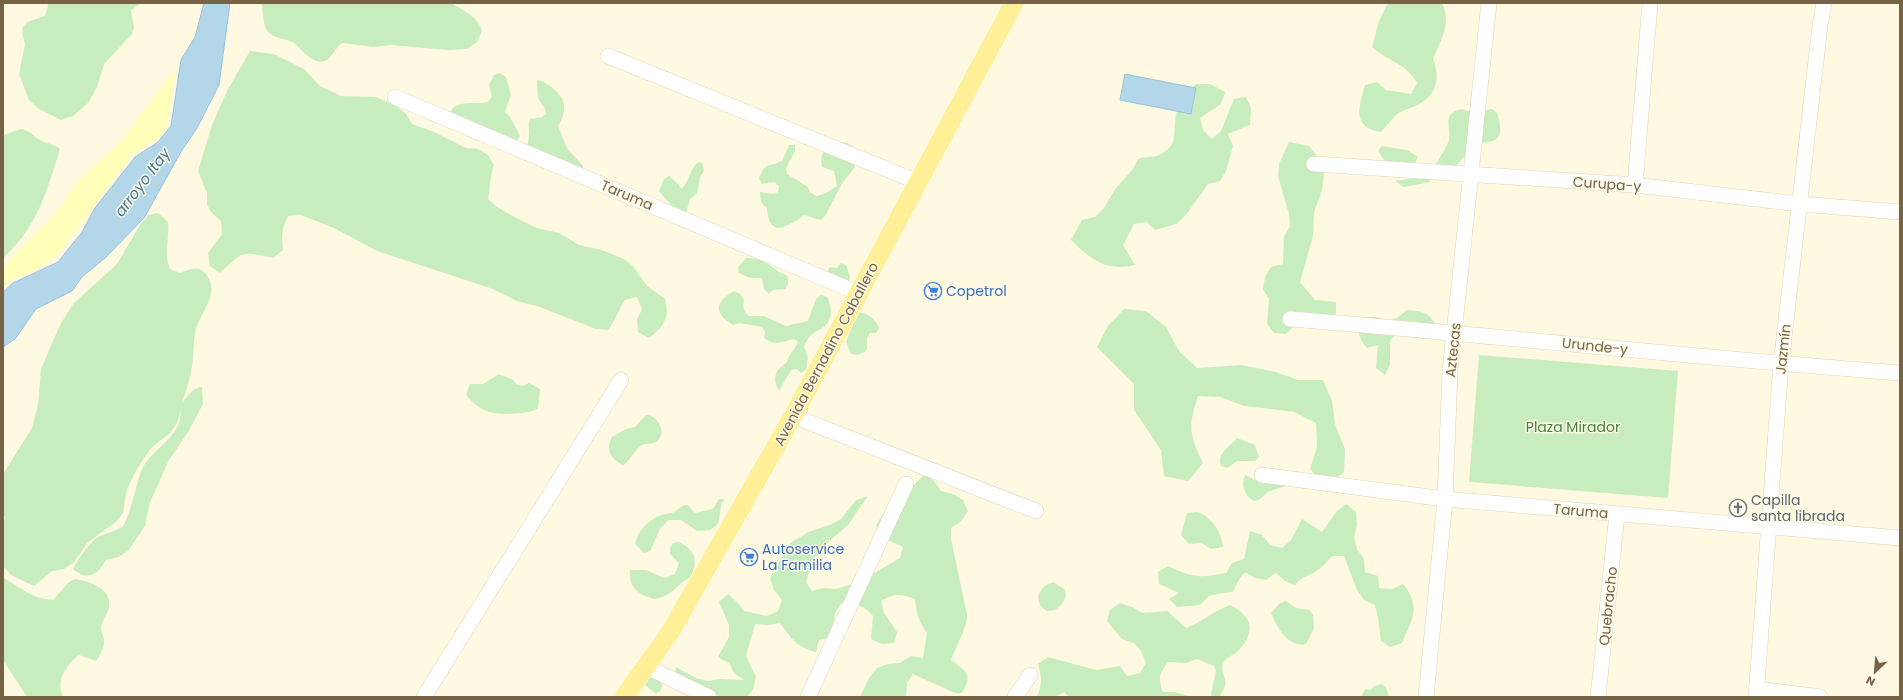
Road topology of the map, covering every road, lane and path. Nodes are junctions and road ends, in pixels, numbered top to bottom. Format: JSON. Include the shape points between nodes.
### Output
{"nodes":[{"id":1,"x":1014,"y":3,"type":"edge"},
{"id":2,"x":1489,"y":3,"type":"edge"},
{"id":3,"x":1650,"y":3,"type":"edge"},
{"id":4,"x":1824,"y":3,"type":"edge"},
{"id":5,"x":608,"y":56,"type":"dead end"},
{"id":6,"x":395,"y":97,"type":"dead end"},
{"id":7,"x":1314,"y":164,"type":"dead end"},
{"id":8,"x":1471,"y":175,"type":"junction"},
{"id":9,"x":918,"y":182,"type":"junction"},
{"id":10,"x":1635,"y":185,"type":"junction"},
{"id":11,"x":1800,"y":204,"type":"junction"},
{"id":12,"x":1900,"y":212,"type":"edge"},
{"id":13,"x":858,"y":293,"type":"junction"},
{"id":14,"x":1290,"y":319,"type":"dead end"},
{"id":15,"x":1455,"y":332,"type":"junction"},
{"id":16,"x":1781,"y":364,"type":"junction"},
{"id":17,"x":1900,"y":373,"type":"edge"},
{"id":18,"x":621,"y":380,"type":"dead end"},
{"id":19,"x":793,"y":416,"type":"junction"},
{"id":20,"x":1262,"y":475,"type":"dead end"},
{"id":21,"x":906,"y":484,"type":"dead end"},
{"id":22,"x":1445,"y":499,"type":"junction"},
{"id":23,"x":1036,"y":511,"type":"dead end"},
{"id":24,"x":1617,"y":514,"type":"junction"},
{"id":25,"x":1770,"y":526,"type":"junction"},
{"id":26,"x":1900,"y":538,"type":"edge"},
{"id":27,"x":645,"y":666,"type":"junction"},
{"id":28,"x":1030,"y":675,"type":"dead end"},
{"id":29,"x":1757,"y":693,"type":"edge"},
{"id":30,"x":424,"y":697,"type":"edge"},
{"id":31,"x":624,"y":697,"type":"edge"},
{"id":32,"x":709,"y":697,"type":"edge"},
{"id":33,"x":808,"y":697,"type":"edge"},
{"id":34,"x":1015,"y":697,"type":"edge"},
{"id":35,"x":1426,"y":697,"type":"edge"},
{"id":36,"x":1598,"y":697,"type":"edge"},
{"id":37,"x":1820,"y":697,"type":"edge"}],
"edges":[{"from":1,"to":9,"type":"main road","name":"Avenida Bernadino Caballero"},
{"from":2,"to":8,"type":"street","name":"Aztecas"},
{"from":3,"to":10,"type":"street"},
{"from":4,"to":11,"type":"street","name":"Jazmín"},
{"from":5,"to":9,"type":"street"},
{"from":6,"to":13,"type":"street","name":"Taruma"},
{"from":7,"to":8,"type":"street","name":"Curupa-y"},
{"from":8,"to":10,"type":"street","name":"Curupa-y"},
{"from":8,"to":15,"type":"street","name":"Aztecas"},
{"from":9,"to":13,"type":"main road","name":"Avenida Bernadino Caballero"},
{"from":10,"to":11,"type":"street","name":"Curupa-y"},
{"from":11,"to":12,"type":"street","name":"Curupa-y"},
{"from":11,"to":16,"type":"street","name":"Jazmín"},
{"from":13,"to":19,"type":"main road","name":"Avenida Bernadino Caballero"},
{"from":14,"to":15,"type":"street","name":"Urunde-y"},
{"from":15,"to":16,"type":"street","name":"Urunde-y"},
{"from":15,"to":22,"type":"street","name":"Aztecas","via":[[1450,371]]},
{"from":16,"to":17,"type":"street","name":"Urunde-y"},
{"from":16,"to":25,"type":"street","name":"Jazmín"},
{"from":18,"to":30,"type":"street"},
{"from":19,"to":23,"type":"street"},
{"from":19,"to":27,"type":"main road","name":"Avenida Bernadino Caballero","via":[[671,630]]},
{"from":20,"to":22,"type":"street","name":"Taruma"},
{"from":21,"to":33,"type":"street"},
{"from":22,"to":24,"type":"street","name":"Taruma"},
{"from":22,"to":35,"type":"street","name":"Aztecas"},
{"from":24,"to":25,"type":"street","name":"Taruma"},
{"from":24,"to":36,"type":"street","name":"Quebracho"},
{"from":25,"to":26,"type":"street","name":"Taruma"},
{"from":25,"to":29,"type":"street","name":"Jazmín"},
{"from":27,"to":31,"type":"main road","name":"Avenida Bernadino Caballero"},
{"from":27,"to":32,"type":"street"},
{"from":28,"to":34,"type":"street"},
{"from":29,"to":37,"type":"street"}]}
